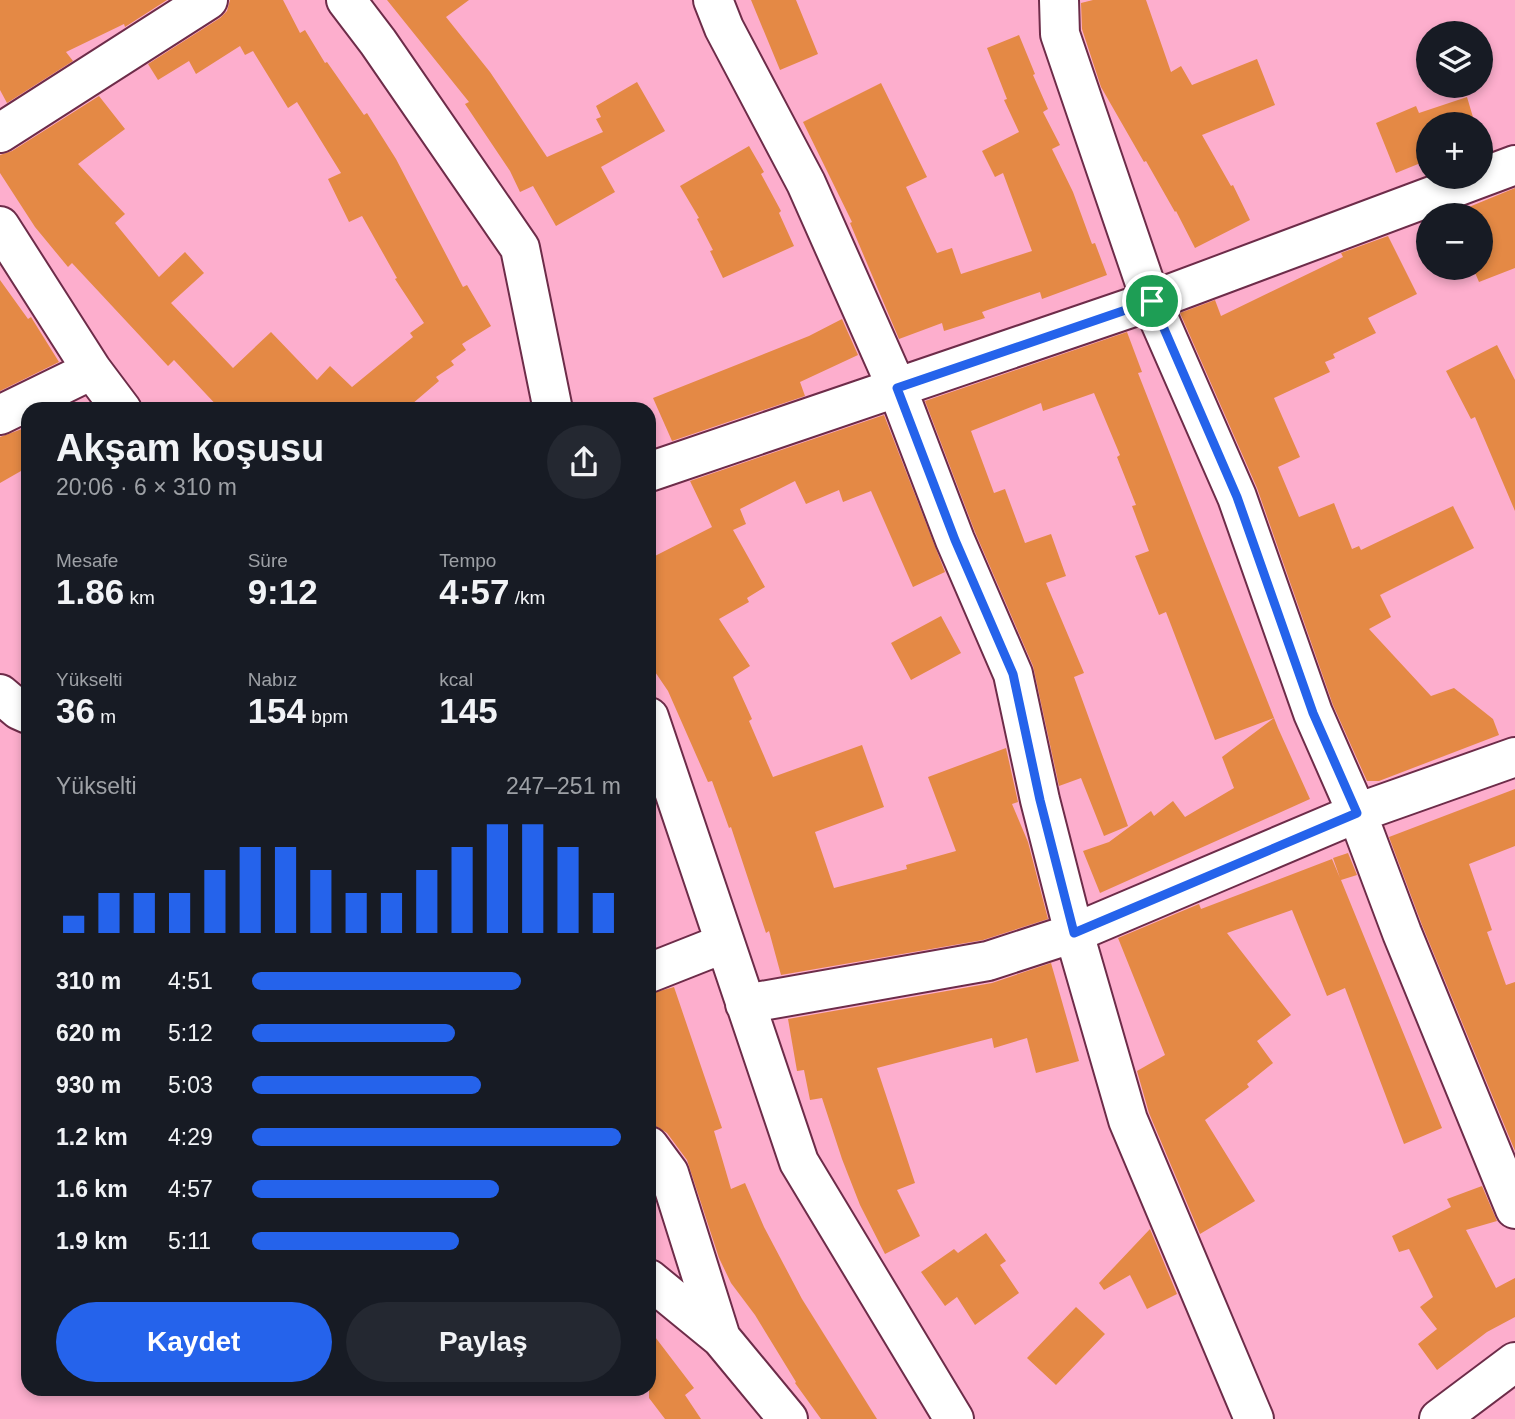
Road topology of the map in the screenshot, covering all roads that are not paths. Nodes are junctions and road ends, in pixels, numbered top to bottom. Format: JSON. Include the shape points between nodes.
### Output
{"nodes":[{"id":1,"x":208,"y":0,"type":"edge"},
{"id":2,"x":346,"y":0,"type":"edge"},
{"id":3,"x":713,"y":0,"type":"edge"},
{"id":4,"x":1059,"y":0,"type":"edge"},
{"id":5,"x":0,"y":133,"type":"edge"},
{"id":6,"x":1515,"y":165,"type":"edge"},
{"id":7,"x":0,"y":226,"type":"edge"},
{"id":8,"x":1152,"y":301,"type":"junction"},
{"id":9,"x":92,"y":370,"type":"junction"},
{"id":10,"x":897,"y":388,"type":"junction"},
{"id":11,"x":27,"y":402,"type":"edge"},
{"id":12,"x":116,"y":402,"type":"edge"},
{"id":13,"x":551,"y":402,"type":"edge"},
{"id":14,"x":21,"y":405,"type":"edge"},
{"id":15,"x":0,"y":415,"type":"edge"},
{"id":16,"x":656,"y":470,"type":"edge"},
{"id":17,"x":0,"y":694,"type":"edge"},
{"id":18,"x":21,"y":711,"type":"edge"},
{"id":19,"x":656,"y":738,"type":"edge"},
{"id":20,"x":1515,"y":757,"type":"edge"},
{"id":21,"x":1357,"y":813,"type":"junction"},
{"id":22,"x":1074,"y":933,"type":"junction"},
{"id":23,"x":725,"y":943,"type":"junction"},
{"id":24,"x":656,"y":970,"type":"edge"},
{"id":25,"x":745,"y":1004,"type":"junction"},
{"id":26,"x":656,"y":1155,"type":"edge"},
{"id":27,"x":1515,"y":1209,"type":"edge"},
{"id":28,"x":656,"y":1285,"type":"edge"},
{"id":29,"x":720,"y":1338,"type":"junction"},
{"id":30,"x":1515,"y":1362,"type":"edge"},
{"id":31,"x":788,"y":1419,"type":"edge"},
{"id":32,"x":954,"y":1419,"type":"edge"},
{"id":33,"x":1254,"y":1419,"type":"edge"},
{"id":34,"x":1438,"y":1419,"type":"edge"}],
"edges":[{"from":1,"to":5,"type":"street"},
{"from":2,"to":13,"type":"street","via":[[520,248]]},
{"from":3,"to":10,"type":"street","via":[[806,183]]},
{"from":4,"to":8,"type":"street","via":[[1060,34]]},
{"from":6,"to":8,"type":"street"},
{"from":7,"to":9,"type":"street"},
{"from":8,"to":10,"type":"street"},
{"from":8,"to":21,"type":"street","via":[[1237,497],[1313,713]]},
{"from":9,"to":11,"type":"street"},
{"from":9,"to":12,"type":"street"},
{"from":10,"to":16,"type":"street"},
{"from":10,"to":22,"type":"street","via":[[1013,674]]},
{"from":14,"to":15,"type":"street"},
{"from":17,"to":18,"type":"street"},
{"from":19,"to":23,"type":"street"},
{"from":20,"to":21,"type":"street"},
{"from":21,"to":22,"type":"street"},
{"from":21,"to":27,"type":"street"},
{"from":22,"to":25,"type":"street","via":[[988,961]]},
{"from":22,"to":33,"type":"street","via":[[1128,1120]]},
{"from":23,"to":24,"type":"street"},
{"from":23,"to":25,"type":"street"},
{"from":25,"to":32,"type":"street","via":[[799,1162]]},
{"from":26,"to":29,"type":"street","via":[[669,1173]]},
{"from":28,"to":29,"type":"street"},
{"from":29,"to":31,"type":"street"},
{"from":30,"to":34,"type":"street"}]}
